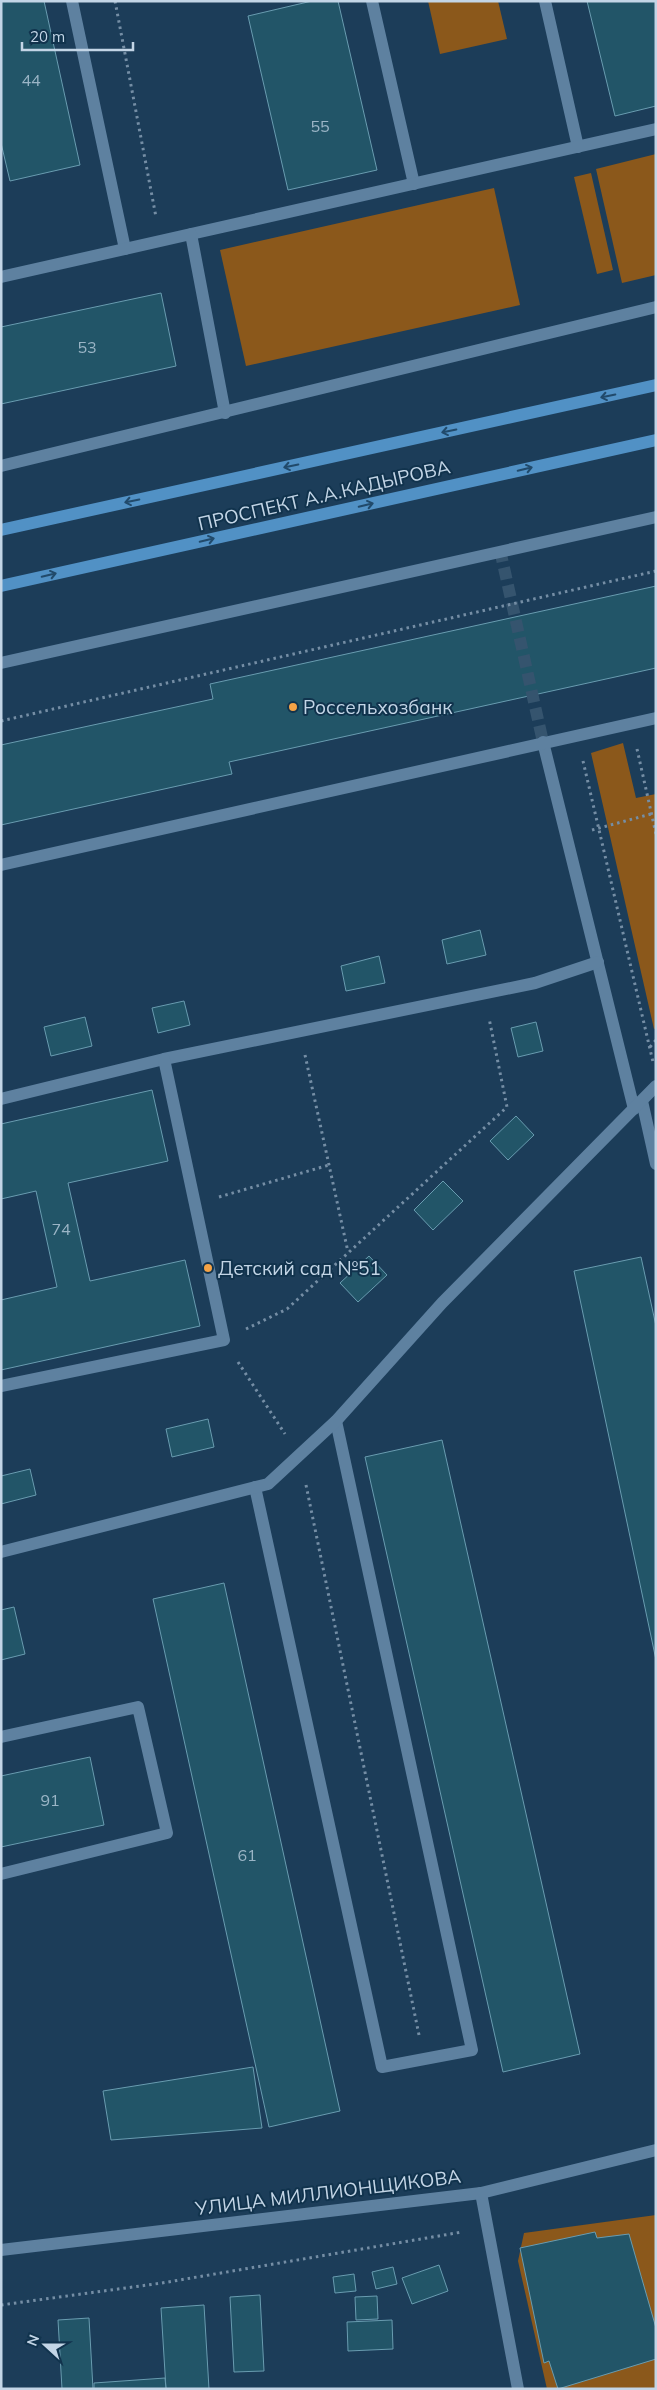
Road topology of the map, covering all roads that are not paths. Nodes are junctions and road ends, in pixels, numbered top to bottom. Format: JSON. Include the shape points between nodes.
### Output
{"nodes":[{"id":1,"x":72,"y":1,"type":"edge"},
{"id":2,"x":372,"y":1,"type":"edge"},
{"id":3,"x":545,"y":1,"type":"edge"},
{"id":4,"x":656,"y":129,"type":"edge"},
{"id":5,"x":578,"y":146,"type":"junction"},
{"id":6,"x":414,"y":184,"type":"junction"},
{"id":7,"x":191,"y":234,"type":"junction"},
{"id":8,"x":125,"y":249,"type":"junction"},
{"id":9,"x":1,"y":276,"type":"edge"},
{"id":10,"x":656,"y":307,"type":"edge"},
{"id":11,"x":656,"y":385,"type":"edge"},
{"id":12,"x":225,"y":413,"type":"junction"},
{"id":13,"x":656,"y":440,"type":"edge"},
{"id":14,"x":1,"y":466,"type":"edge"},
{"id":15,"x":656,"y":517,"type":"edge"},
{"id":16,"x":1,"y":530,"type":"edge"},
{"id":17,"x":1,"y":586,"type":"edge"},
{"id":18,"x":1,"y":663,"type":"edge"},
{"id":19,"x":656,"y":718,"type":"edge"},
{"id":20,"x":543,"y":742,"type":"junction"},
{"id":21,"x":1,"y":865,"type":"edge"},
{"id":22,"x":598,"y":962,"type":"junction"},
{"id":23,"x":164,"y":1059,"type":"junction"},
{"id":24,"x":656,"y":1086,"type":"edge"},
{"id":25,"x":1,"y":1099,"type":"edge"},
{"id":26,"x":638,"y":1105,"type":"junction"},
{"id":27,"x":656,"y":1164,"type":"edge"},
{"id":28,"x":1,"y":1386,"type":"edge"},
{"id":29,"x":336,"y":1420,"type":"junction"},
{"id":30,"x":255,"y":1487,"type":"junction"},
{"id":31,"x":1,"y":1552,"type":"edge"},
{"id":32,"x":1,"y":1737,"type":"edge"},
{"id":33,"x":1,"y":1874,"type":"edge"},
{"id":34,"x":656,"y":2150,"type":"edge"},
{"id":35,"x":480,"y":2193,"type":"junction"},
{"id":36,"x":1,"y":2250,"type":"edge"},
{"id":37,"x":518,"y":2389,"type":"edge"}],
"edges":[{"from":1,"to":8,"type":"street"},
{"from":2,"to":6,"type":"street"},
{"from":3,"to":5,"type":"street"},
{"from":4,"to":5,"type":"street"},
{"from":5,"to":6,"type":"street"},
{"from":6,"to":7,"type":"street"},
{"from":7,"to":8,"type":"street"},
{"from":7,"to":12,"type":"street"},
{"from":8,"to":9,"type":"street"},
{"from":10,"to":12,"type":"street"},
{"from":11,"to":16,"type":"main road","name":"ПРОСПЕКТ А.А.КАДЫРОВА","one_way":true},
{"from":12,"to":14,"type":"street"},
{"from":17,"to":13,"type":"main road","name":"ПРОСПЕКТ А.А.КАДЫРОВА","one_way":true},
{"from":15,"to":18,"type":"street"},
{"from":19,"to":20,"type":"street"},
{"from":20,"to":21,"type":"street"},
{"from":20,"to":22,"type":"street"},
{"from":22,"to":23,"type":"street","via":[[535,982]]},
{"from":22,"to":26,"type":"street"},
{"from":23,"to":25,"type":"street"},
{"from":23,"to":28,"type":"street","via":[[224,1340]]},
{"from":24,"to":26,"type":"street"},
{"from":26,"to":27,"type":"street"},
{"from":26,"to":29,"type":"street","via":[[442,1303]]},
{"from":29,"to":30,"type":"street","via":[[268,1484]]},
{"from":29,"to":30,"type":"street","via":[[472,2050],[382,2067]]},
{"from":30,"to":31,"type":"street"},
{"from":32,"to":33,"type":"street","via":[[138,1707],[167,1834]]},
{"from":34,"to":35,"type":"street","name":"УЛИЦА МИЛЛИОНЩИКОВА"},
{"from":35,"to":36,"type":"street","name":"УЛИЦА МИЛЛИОНЩИКОВА"},
{"from":35,"to":37,"type":"street"}]}
